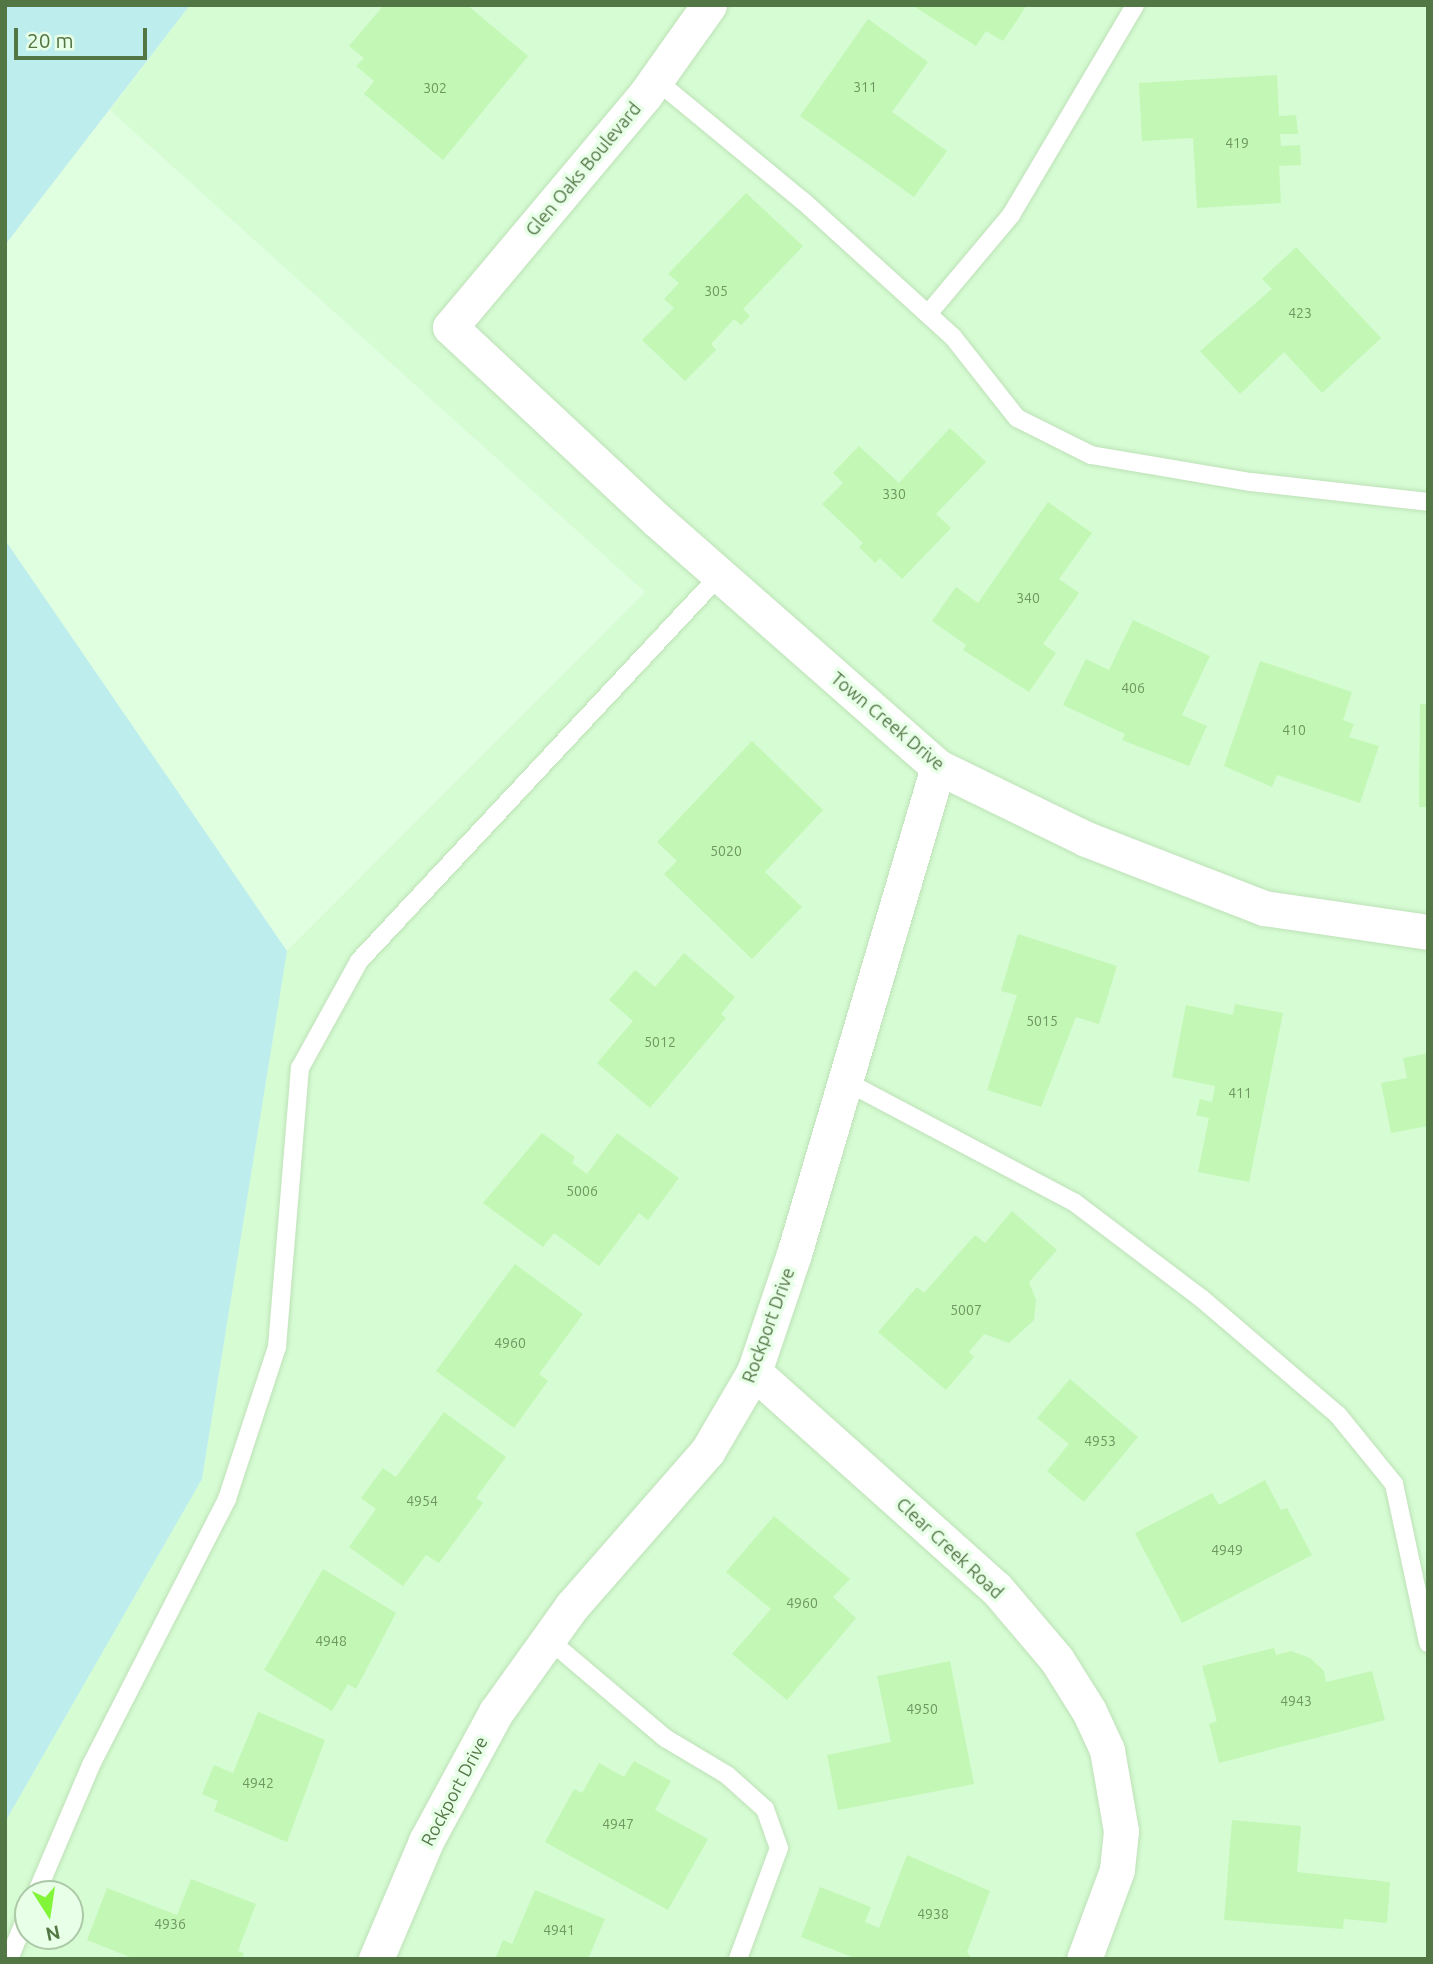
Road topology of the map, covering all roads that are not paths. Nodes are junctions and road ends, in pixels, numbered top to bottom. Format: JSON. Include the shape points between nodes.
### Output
{"nodes":[{"id":1,"x":709,"y":5,"type":"edge"},
{"id":2,"x":1135,"y":5,"type":"edge"},
{"id":3,"x":656,"y":80,"type":"junction"},
{"id":4,"x":929,"y":314,"type":"junction"},
{"id":5,"x":450,"y":327,"type":"joint"},
{"id":6,"x":1428,"y":502,"type":"edge"},
{"id":7,"x":720,"y":575,"type":"junction"},
{"id":8,"x":939,"y":767,"type":"junction"},
{"id":9,"x":1428,"y":932,"type":"edge"},
{"id":10,"x":845,"y":1081,"type":"junction"},
{"id":11,"x":754,"y":1372,"type":"junction"},
{"id":12,"x":548,"y":1639,"type":"junction"},
{"id":13,"x":1428,"y":1643,"type":"edge"},
{"id":14,"x":42,"y":1880,"type":"edge"},
{"id":15,"x":376,"y":1959,"type":"edge"},
{"id":16,"x":738,"y":1959,"type":"edge"},
{"id":17,"x":1084,"y":1959,"type":"edge"}],
"edges":[{"from":1,"to":3,"type":"street","name":"Glen Oaks Boulevard"},
{"from":2,"to":4,"type":"lane","via":[[1011,215]]},
{"from":3,"to":4,"type":"lane","via":[[803,201]]},
{"from":3,"to":5,"type":"street","name":"Glen Oaks Boulevard"},
{"from":4,"to":6,"type":"lane","via":[[1017,418],[1091,455],[1251,482]]},
{"from":5,"to":7,"type":"street","name":"Town Creek Drive"},
{"from":7,"to":8,"type":"street","name":"Town Creek Drive"},
{"from":7,"to":14,"type":"lane","via":[[359,961],[300,1068],[277,1347],[227,1499],[92,1763]]},
{"from":8,"to":9,"type":"street","name":"Town Creek Drive","via":[[1086,839],[1264,908]]},
{"from":8,"to":10,"type":"street","name":"Rockport Drive"},
{"from":10,"to":11,"type":"street","name":"Rockport Drive"},
{"from":10,"to":13,"type":"lane","via":[[1074,1202],[1201,1298],[1338,1415],[1394,1484]]},
{"from":11,"to":12,"type":"street","name":"Rockport Drive","via":[[707,1452]]},
{"from":11,"to":17,"type":"street","name":"Clear Creek Road","via":[[996,1588],[1057,1660],[1089,1711],[1107,1750],[1121,1832],[1117,1870]]},
{"from":12,"to":15,"type":"street","name":"Rockport Drive","via":[[496,1712],[432,1829]]},
{"from":12,"to":16,"type":"lane","via":[[665,1738],[727,1775],[765,1809],[779,1848]]}]}
